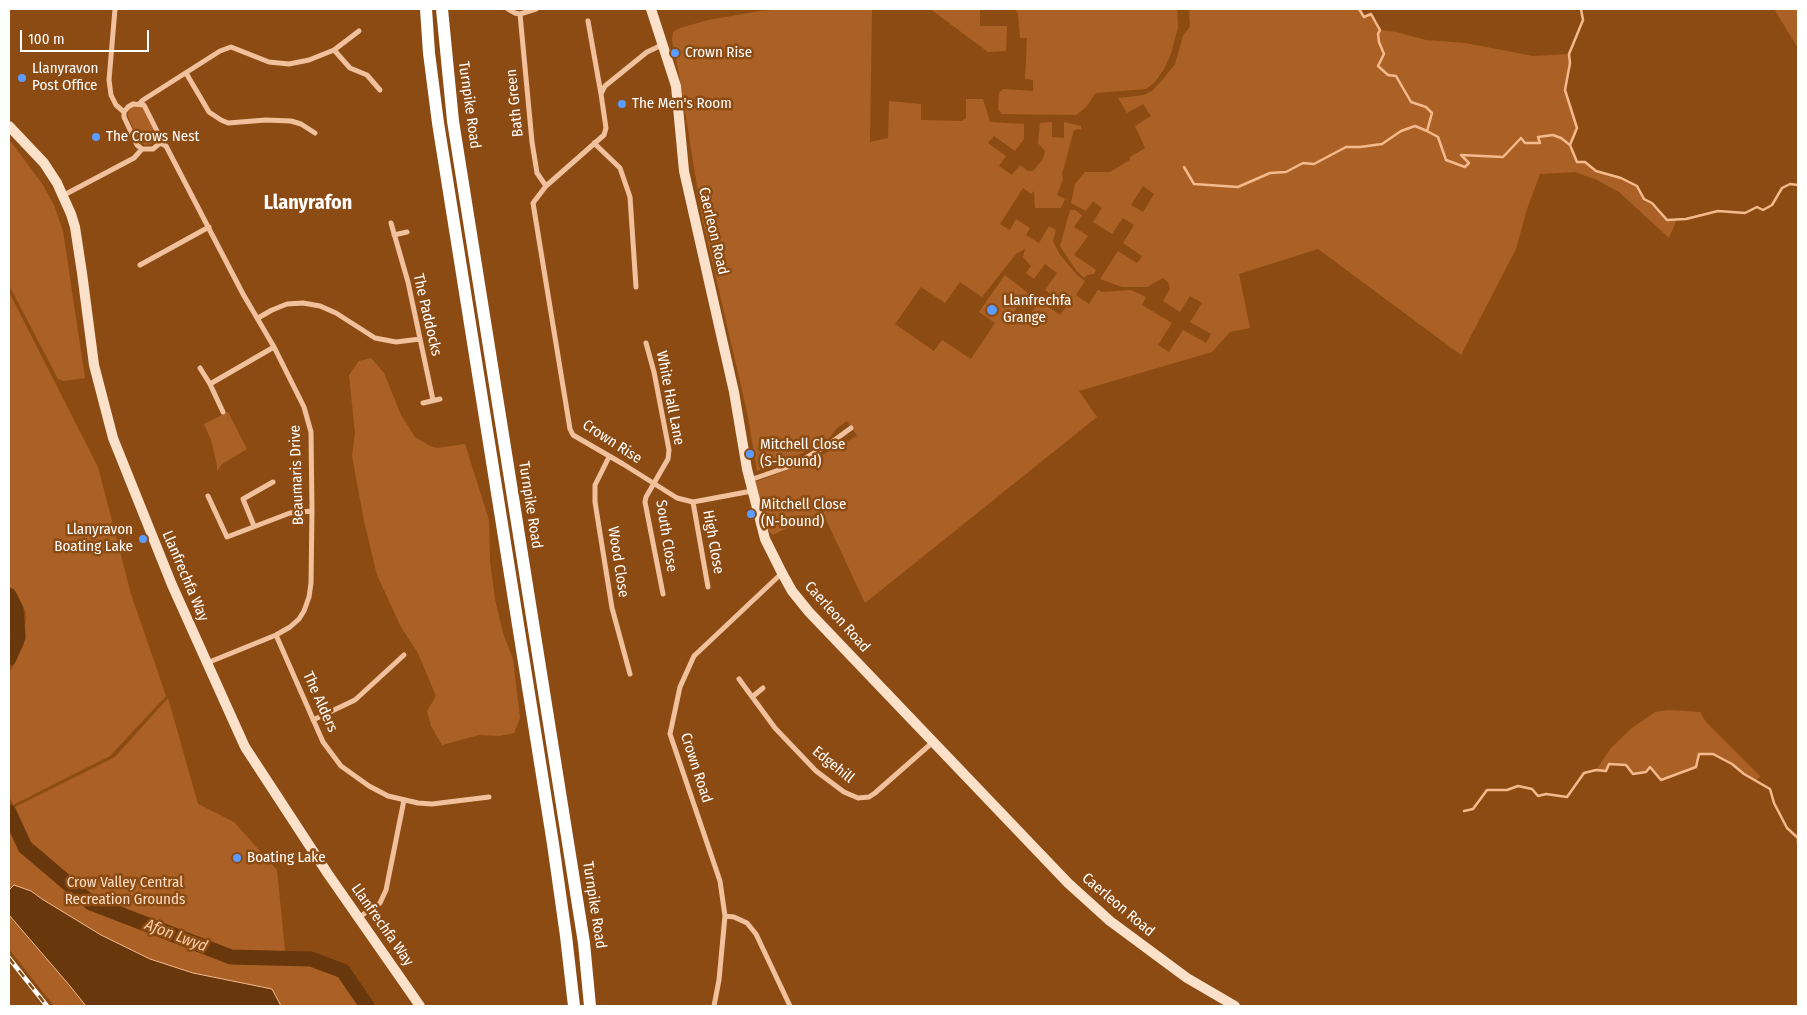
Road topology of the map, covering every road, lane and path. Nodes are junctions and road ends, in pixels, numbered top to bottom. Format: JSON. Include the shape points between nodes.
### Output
{"nodes":[{"id":1,"x":115,"y":9,"type":"edge"},
{"id":2,"x":426,"y":9,"type":"edge"},
{"id":3,"x":442,"y":9,"type":"edge"},
{"id":4,"x":508,"y":9,"type":"edge"},
{"id":5,"x":536,"y":9,"type":"edge"},
{"id":6,"x":651,"y":9,"type":"edge"},
{"id":7,"x":520,"y":14,"type":"junction"},
{"id":8,"x":588,"y":21,"type":"dead end"},
{"id":9,"x":360,"y":31,"type":"dead end"},
{"id":10,"x":663,"y":45,"type":"junction"},
{"id":11,"x":334,"y":50,"type":"junction"},
{"id":12,"x":186,"y":74,"type":"junction"},
{"id":13,"x":380,"y":90,"type":"dead end"},
{"id":14,"x":601,"y":94,"type":"junction"},
{"id":15,"x":140,"y":104,"type":"junction"},
{"id":16,"x":124,"y":112,"type":"junction"},
{"id":17,"x":9,"y":126,"type":"edge"},
{"id":18,"x":315,"y":133,"type":"dead end"},
{"id":19,"x":160,"y":143,"type":"junction"},
{"id":20,"x":594,"y":143,"type":"junction"},
{"id":21,"x":142,"y":149,"type":"junction"},
{"id":22,"x":546,"y":186,"type":"junction"},
{"id":23,"x":64,"y":195,"type":"junction"},
{"id":24,"x":391,"y":223,"type":"dead end"},
{"id":25,"x":209,"y":227,"type":"junction"},
{"id":26,"x":406,"y":232,"type":"dead end"},
{"id":27,"x":394,"y":235,"type":"junction"},
{"id":28,"x":140,"y":265,"type":"dead end"},
{"id":29,"x":636,"y":287,"type":"dead end"},
{"id":30,"x":258,"y":318,"type":"junction"},
{"id":31,"x":420,"y":339,"type":"junction"},
{"id":32,"x":646,"y":343,"type":"dead end"},
{"id":33,"x":274,"y":347,"type":"junction"},
{"id":34,"x":200,"y":368,"type":"dead end"},
{"id":35,"x":210,"y":384,"type":"junction"},
{"id":36,"x":440,"y":399,"type":"dead end"},
{"id":37,"x":433,"y":400,"type":"junction"},
{"id":38,"x":423,"y":403,"type":"dead end"},
{"id":39,"x":223,"y":412,"type":"dead end"},
{"id":40,"x":851,"y":428,"type":"dead end"},
{"id":41,"x":609,"y":456,"type":"junction"},
{"id":42,"x":750,"y":480,"type":"junction"},
{"id":43,"x":273,"y":482,"type":"dead end"},
{"id":44,"x":653,"y":484,"type":"junction"},
{"id":45,"x":752,"y":491,"type":"junction"},
{"id":46,"x":208,"y":496,"type":"dead end"},
{"id":47,"x":693,"y":502,"type":"junction"},
{"id":48,"x":312,"y":511,"type":"junction"},
{"id":49,"x":254,"y":526,"type":"junction"},
{"id":50,"x":782,"y":573,"type":"junction"},
{"id":51,"x":708,"y":586,"type":"dead end"},
{"id":52,"x":663,"y":594,"type":"dead end"},
{"id":53,"x":276,"y":635,"type":"junction"},
{"id":54,"x":404,"y":655,"type":"dead end"},
{"id":55,"x":207,"y":664,"type":"junction"},
{"id":56,"x":630,"y":674,"type":"dead end"},
{"id":57,"x":739,"y":679,"type":"dead end"},
{"id":58,"x":763,"y":688,"type":"dead end"},
{"id":59,"x":752,"y":697,"type":"junction"},
{"id":60,"x":313,"y":720,"type":"junction"},
{"id":61,"x":933,"y":742,"type":"junction"},
{"id":62,"x":489,"y":796,"type":"dead end"},
{"id":63,"x":404,"y":800,"type":"junction"},
{"id":64,"x":725,"y":916,"type":"junction"},
{"id":65,"x":358,"y":918,"type":"junction"},
{"id":66,"x":420,"y":1006,"type":"edge"},
{"id":67,"x":574,"y":1006,"type":"edge"},
{"id":68,"x":590,"y":1006,"type":"edge"},
{"id":69,"x":714,"y":1006,"type":"edge"},
{"id":70,"x":790,"y":1006,"type":"edge"},
{"id":71,"x":1235,"y":1006,"type":"edge"}],
"edges":[{"from":1,"to":16,"type":"street","via":[[109,80],[111,95]]},
{"from":2,"to":67,"type":"highway","name":"Turnpike Road","via":[[438,123],[553,844]]},
{"from":3,"to":68,"type":"highway","name":"Turnpike Road","via":[[453,121],[582,933]]},
{"from":4,"to":7,"type":"street"},
{"from":5,"to":7,"type":"street"},
{"from":6,"to":10,"type":"main road","name":"Caerleon Road"},
{"from":7,"to":22,"type":"street","name":"Bath Green","via":[[532,142],[537,173]]},
{"from":8,"to":14,"type":"street","name":"Crown Rise"},
{"from":9,"to":11,"type":"street"},
{"from":10,"to":14,"type":"street","via":[[647,52],[605,86]]},
{"from":10,"to":42,"type":"main road","name":"Caerleon Road","via":[[676,86],[684,171],[734,392]]},
{"from":11,"to":12,"type":"street","via":[[309,60],[279,64],[231,47]]},
{"from":11,"to":13,"type":"street","via":[[350,68],[367,76]]},
{"from":12,"to":15,"type":"street"},
{"from":12,"to":18,"type":"street","via":[[209,112],[221,120],[291,121]]},
{"from":14,"to":20,"type":"street","name":"Crown Rise","via":[[606,128]]},
{"from":15,"to":16,"type":"street","via":[[133,104]]},
{"from":15,"to":19,"type":"street","name":"Beaumaris Drive","via":[[148,111]]},
{"from":16,"to":21,"type":"street"},
{"from":17,"to":23,"type":"main road","name":"Llanfrechfa Way","via":[[44,162]]},
{"from":19,"to":21,"type":"street","via":[[153,149]]},
{"from":19,"to":25,"type":"street","name":"Beaumaris Drive","via":[[166,146]]},
{"from":20,"to":22,"type":"street","name":"Crown Rise"},
{"from":20,"to":29,"type":"street","via":[[620,168],[630,197]]},
{"from":21,"to":23,"type":"street","via":[[134,158]]},
{"from":22,"to":41,"type":"street","name":"Crown Rise","via":[[533,203],[570,429],[574,435]]},
{"from":23,"to":55,"type":"main road","name":"Llanfrechfa Way","via":[[75,227],[94,365],[112,438]]},
{"from":24,"to":27,"type":"street","name":"The Paddocks"},
{"from":25,"to":28,"type":"street"},
{"from":25,"to":30,"type":"street","name":"Beaumaris Drive"},
{"from":26,"to":27,"type":"street"},
{"from":27,"to":31,"type":"street","name":"The Paddocks"},
{"from":30,"to":31,"type":"street","via":[[287,304],[303,303],[336,313],[375,338],[396,342]]},
{"from":30,"to":33,"type":"street","name":"Beaumaris Drive"},
{"from":31,"to":37,"type":"street","name":"The Paddocks"},
{"from":32,"to":44,"type":"street","name":"White Hall Lane","via":[[670,450]]},
{"from":33,"to":35,"type":"street"},
{"from":33,"to":48,"type":"street","name":"Beaumaris Drive","via":[[309,422]]},
{"from":34,"to":35,"type":"street"},
{"from":35,"to":39,"type":"street"},
{"from":36,"to":37,"type":"street"},
{"from":37,"to":38,"type":"street"},
{"from":40,"to":42,"type":"street","via":[[796,464]]},
{"from":41,"to":44,"type":"street","name":"Crown Rise"},
{"from":41,"to":56,"type":"street","name":"Wood Close","via":[[594,485],[595,502],[612,608]]},
{"from":42,"to":45,"type":"main road","name":"Caerleon Road"},
{"from":43,"to":49,"type":"street","via":[[243,499]]},
{"from":44,"to":47,"type":"street","name":"Crown Rise","via":[[677,498]]},
{"from":44,"to":52,"type":"street","name":"South Close","via":[[645,502]]},
{"from":45,"to":47,"type":"street"},
{"from":45,"to":50,"type":"main road","name":"Caerleon Road","via":[[765,538]]},
{"from":46,"to":49,"type":"street","via":[[227,537]]},
{"from":47,"to":51,"type":"street","name":"High Close"},
{"from":48,"to":49,"type":"street","via":[[290,512]]},
{"from":48,"to":53,"type":"street","name":"Beaumaris Drive","via":[[309,596],[299,619]]},
{"from":50,"to":61,"type":"main road","name":"Caerleon Road","via":[[809,612]]},
{"from":50,"to":64,"type":"street","name":"Crown Road","via":[[694,656],[680,687],[670,734],[720,881]]},
{"from":53,"to":55,"type":"street","name":"Beaumaris Drive"},
{"from":53,"to":60,"type":"street","name":"The Alders"},
{"from":54,"to":60,"type":"street","via":[[355,700]]},
{"from":55,"to":65,"type":"main road","name":"Llanfrechfa Way","via":[[245,747]]},
{"from":57,"to":59,"type":"street","name":"Edgehill"},
{"from":58,"to":59,"type":"street"},
{"from":59,"to":61,"type":"street","name":"Edgehill","via":[[775,728],[816,771],[844,792],[858,798],[875,793]]},
{"from":60,"to":63,"type":"street","name":"The Alders","via":[[323,742],[341,766],[369,786]]},
{"from":61,"to":71,"type":"main road","name":"Caerleon Road","via":[[1110,921],[1187,978]]},
{"from":62,"to":63,"type":"street","name":"The Alders","via":[[432,804]]},
{"from":63,"to":65,"type":"street","via":[[386,890],[380,903]]},
{"from":64,"to":69,"type":"street","name":"Crown Road"},
{"from":64,"to":70,"type":"street","via":[[747,923],[756,934]]},
{"from":65,"to":66,"type":"main road","name":"Llanfrechfa Way"}]}
